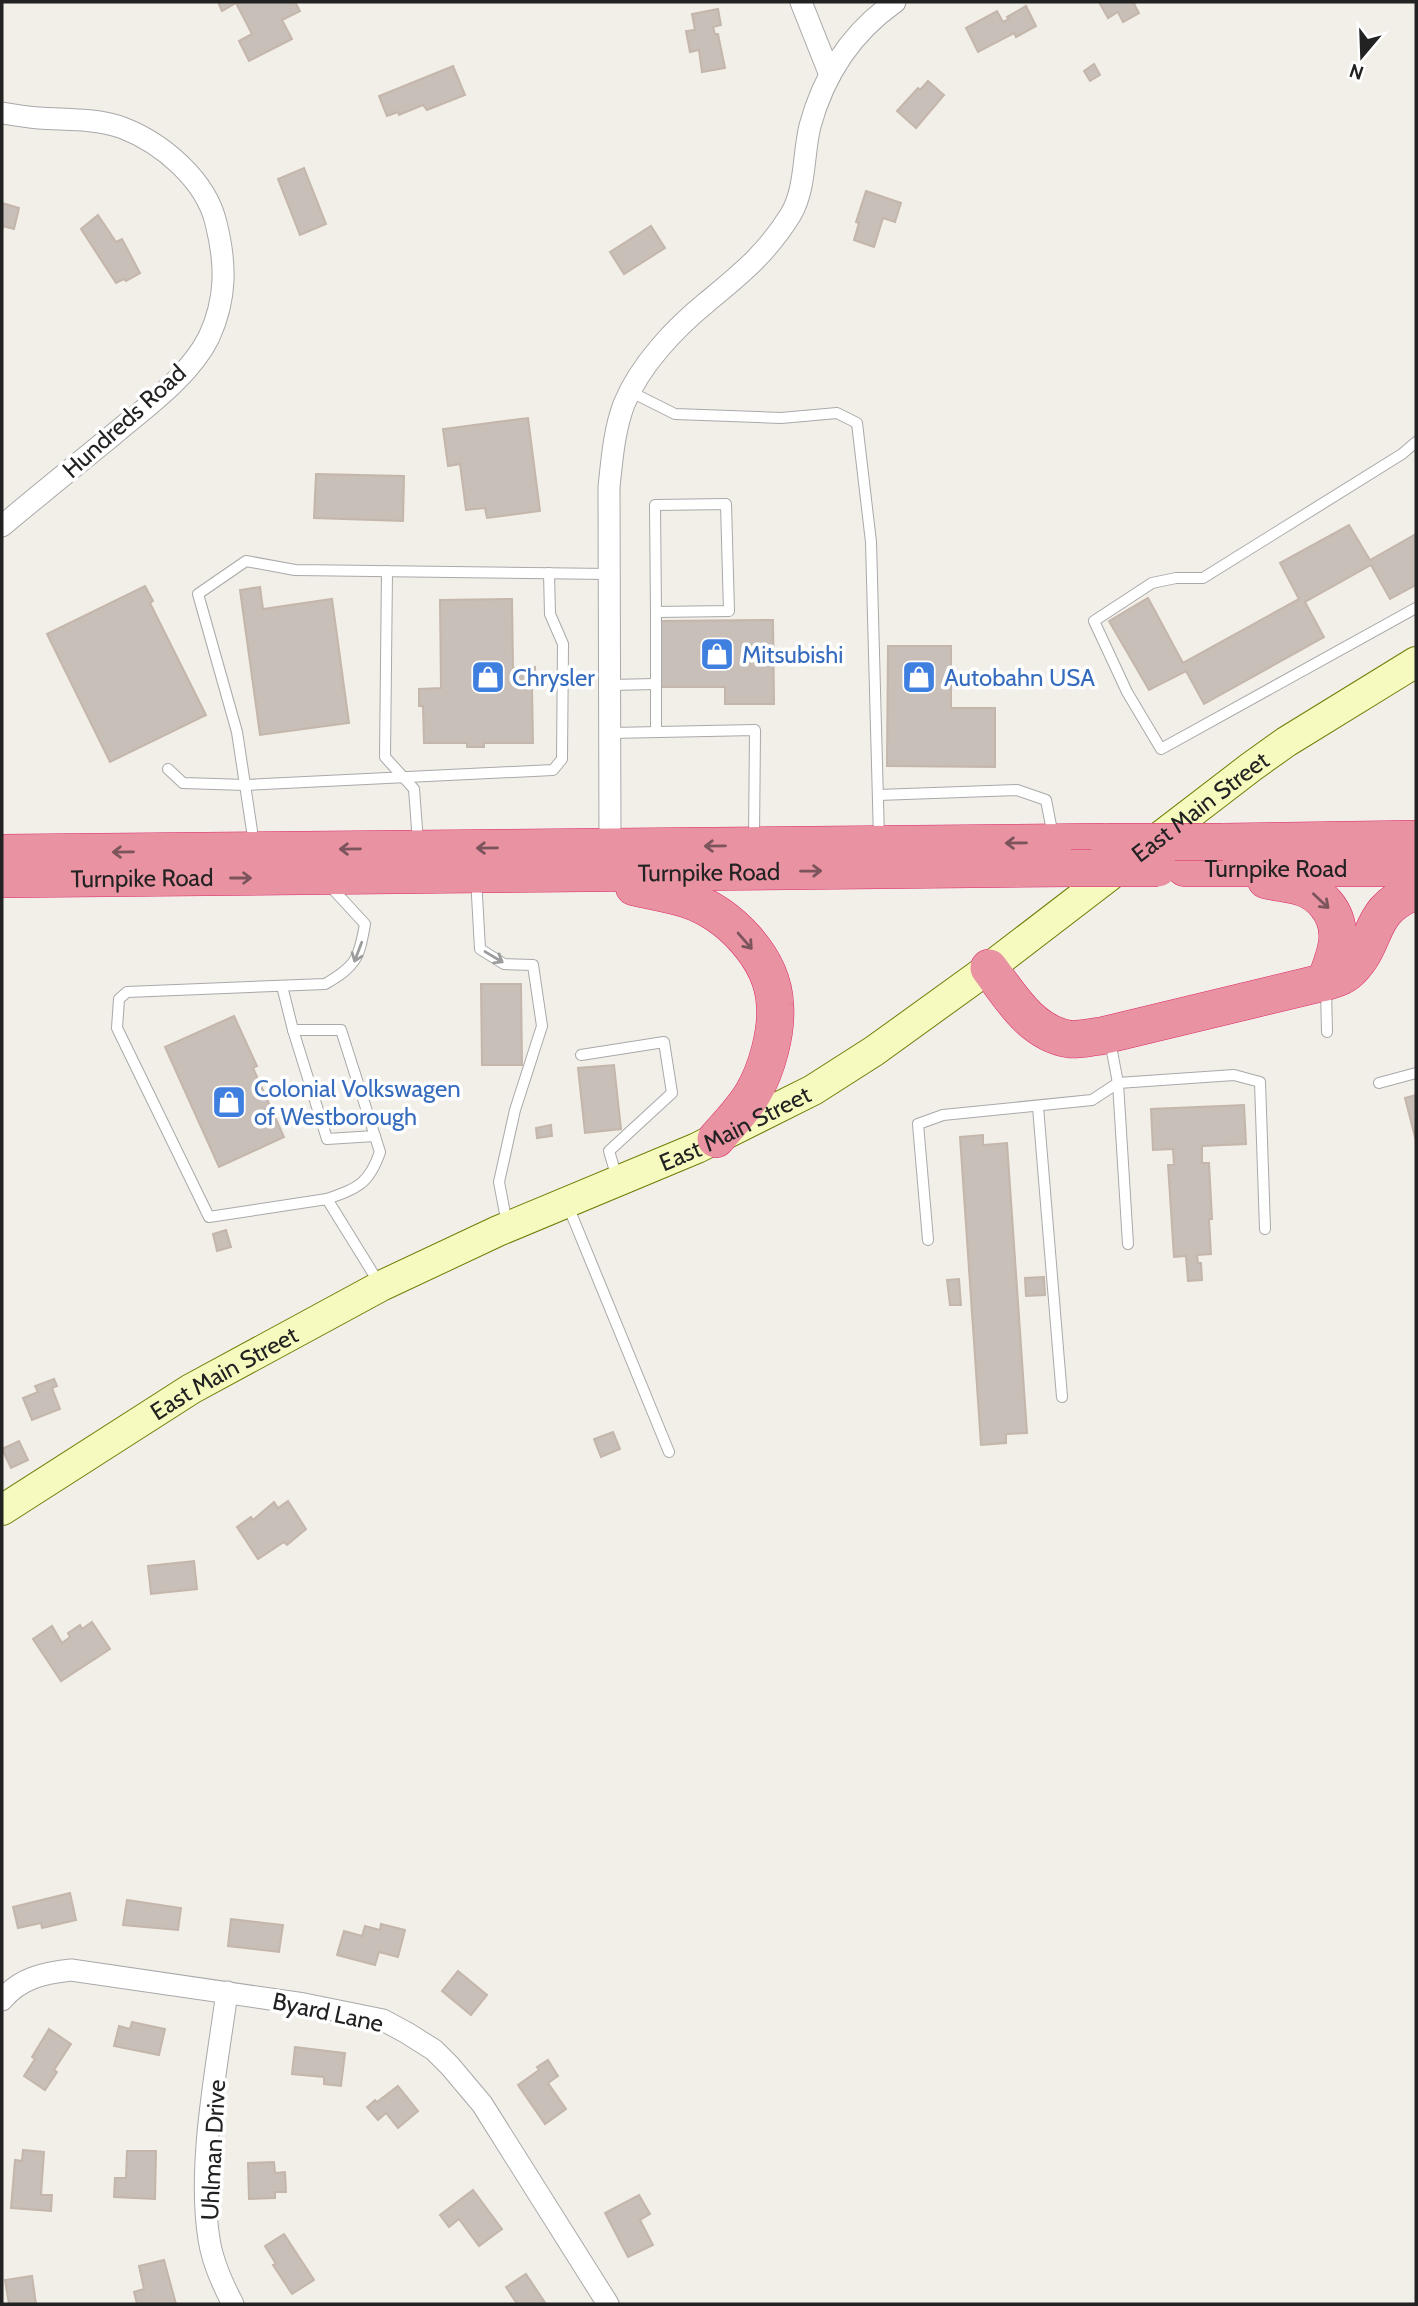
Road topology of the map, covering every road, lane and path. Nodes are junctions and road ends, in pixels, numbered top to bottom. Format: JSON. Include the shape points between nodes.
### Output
{"nodes":[{"id":1,"x":801,"y":2,"type":"edge"},
{"id":2,"x":895,"y":2,"type":"edge"},
{"id":3,"x":830,"y":75,"type":"junction"},
{"id":4,"x":2,"y":113,"type":"edge"},
{"id":5,"x":631,"y":392,"type":"junction"},
{"id":6,"x":1416,"y":442,"type":"edge"},
{"id":7,"x":2,"y":526,"type":"edge"},
{"id":8,"x":387,"y":571,"type":"junction"},
{"id":9,"x":549,"y":573,"type":"junction"},
{"id":10,"x":610,"y":574,"type":"junction"},
{"id":11,"x":1416,"y":608,"type":"edge"},
{"id":12,"x":656,"y":612,"type":"junction"},
{"id":13,"x":1416,"y":662,"type":"edge"},
{"id":14,"x":655,"y":684,"type":"junction"},
{"id":15,"x":611,"y":685,"type":"junction"},
{"id":16,"x":656,"y":731,"type":"junction"},
{"id":17,"x":611,"y":733,"type":"junction"},
{"id":18,"x":169,"y":769,"type":"dead end"},
{"id":19,"x":403,"y":777,"type":"junction"},
{"id":20,"x":246,"y":785,"type":"junction"},
{"id":21,"x":878,"y":795,"type":"junction"},
{"id":22,"x":1416,"y":839,"type":"edge"},
{"id":23,"x":879,"y":844,"type":"junction"},
{"id":24,"x":754,"y":845,"type":"junction"},
{"id":25,"x":610,"y":847,"type":"junction"},
{"id":26,"x":419,"y":849,"type":"junction"},
{"id":27,"x":255,"y":850,"type":"junction"},
{"id":28,"x":2,"y":853,"type":"edge"},
{"id":29,"x":1063,"y":855,"type":"junction"},
{"id":30,"x":1206,"y":860,"type":"junction"},
{"id":31,"x":1416,"y":868,"type":"edge"},
{"id":32,"x":571,"y":873,"type":"junction"},
{"id":33,"x":475,"y":875,"type":"junction"},
{"id":34,"x":321,"y":877,"type":"junction"},
{"id":35,"x":2,"y":879,"type":"edge"},
{"id":36,"x":1416,"y":891,"type":"edge"},
{"id":37,"x":989,"y":968,"type":"junction"},
{"id":38,"x":1325,"y":982,"type":"junction"},
{"id":39,"x":282,"y":986,"type":"junction"},
{"id":40,"x":293,"y":1030,"type":"junction"},
{"id":41,"x":1328,"y":1032,"type":"dead end"},
{"id":42,"x":1109,"y":1034,"type":"junction"},
{"id":43,"x":582,"y":1055,"type":"dead end"},
{"id":44,"x":1416,"y":1073,"type":"edge"},
{"id":45,"x":1118,"y":1083,"type":"junction"},
{"id":46,"x":1379,"y":1083,"type":"dead end"},
{"id":47,"x":1038,"y":1107,"type":"junction"},
{"id":48,"x":375,"y":1136,"type":"junction"},
{"id":49,"x":716,"y":1139,"type":"junction"},
{"id":50,"x":618,"y":1181,"type":"junction"},
{"id":51,"x":327,"y":1199,"type":"junction"},
{"id":52,"x":567,"y":1203,"type":"junction"},
{"id":53,"x":508,"y":1227,"type":"junction"},
{"id":54,"x":1265,"y":1229,"type":"dead end"},
{"id":55,"x":928,"y":1240,"type":"dead end"},
{"id":56,"x":1128,"y":1244,"type":"dead end"},
{"id":57,"x":381,"y":1286,"type":"junction"},
{"id":58,"x":1062,"y":1398,"type":"dead end"},
{"id":59,"x":670,"y":1452,"type":"dead end"},
{"id":60,"x":4,"y":1503,"type":"edge"},
{"id":61,"x":228,"y":1992,"type":"junction"},
{"id":62,"x":2,"y":2000,"type":"edge"},
{"id":63,"x":233,"y":2304,"type":"edge"},
{"id":64,"x":608,"y":2304,"type":"edge"}],
"edges":[{"from":1,"to":3,"type":"street"},
{"from":2,"to":3,"type":"street","via":[[874,16],[845,48]]},
{"from":3,"to":5,"type":"street","via":[[810,127],[793,210],[770,246],[674,333]]},
{"from":4,"to":7,"type":"street","name":"Hundreds Road","via":[[121,127],[160,146],[191,176],[214,212],[224,254],[222,297],[208,338],[183,372]]},
{"from":5,"to":10,"type":"street","via":[[613,445]]},
{"from":5,"to":21,"type":"lane","via":[[675,414],[781,418],[837,412],[857,423],[871,542]]},
{"from":6,"to":11,"type":"lane","via":[[1203,578],[1152,583],[1094,621],[1127,692],[1161,749]]},
{"from":8,"to":9,"type":"lane"},
{"from":8,"to":19,"type":"lane","via":[[385,757]]},
{"from":8,"to":20,"type":"lane","via":[[296,570],[246,561],[198,594],[237,732]]},
{"from":9,"to":10,"type":"lane"},
{"from":9,"to":19,"type":"lane","via":[[550,614],[562,644],[562,759],[552,770]]},
{"from":10,"to":15,"type":"street"},
{"from":12,"to":12,"type":"lane","via":[[729,611],[726,504],[655,505]]},
{"from":12,"to":14,"type":"lane"},
{"from":13,"to":37,"type":"main road","name":"East Main Street","via":[[1260,761]]},
{"from":14,"to":15,"type":"lane"},
{"from":14,"to":16,"type":"lane"},
{"from":15,"to":17,"type":"street"},
{"from":16,"to":17,"type":"lane"},
{"from":16,"to":24,"type":"lane","via":[[755,730]]},
{"from":17,"to":25,"type":"street"},
{"from":18,"to":20,"type":"lane","via":[[183,783]]},
{"from":19,"to":20,"type":"lane"},
{"from":19,"to":26,"type":"lane","via":[[414,789]]},
{"from":20,"to":27,"type":"lane"},
{"from":21,"to":23,"type":"lane"},
{"from":21,"to":29,"type":"lane","via":[[1017,790],[1046,800]]},
{"from":22,"to":30,"type":"highway","name":"Turnpike Road"},
{"from":23,"to":24,"type":"highway","name":"Turnpike Road"},
{"from":29,"to":23,"type":"highway","name":"Turnpike Road","one_way":true},
{"from":24,"to":25,"type":"highway","name":"Turnpike Road","one_way":true},
{"from":25,"to":26,"type":"highway","name":"Turnpike Road","one_way":true},
{"from":26,"to":27,"type":"highway","name":"Turnpike Road","one_way":true},
{"from":27,"to":28,"type":"highway","name":"Turnpike Road","one_way":true},
{"from":29,"to":30,"type":"highway","name":"Turnpike Road","bridge":true},
{"from":29,"to":30,"type":"highway","name":"Turnpike Road","bridge":true,"via":[[1108,842]]},
{"from":32,"to":29,"type":"highway","name":"Turnpike Road","one_way":true},
{"from":30,"to":31,"type":"highway","name":"Turnpike Road"},
{"from":30,"to":38,"type":"highway","one_way":true,"via":[[1306,888],[1320,898],[1334,914],[1338,932],[1337,953]]},
{"from":32,"to":33,"type":"highway","name":"Turnpike Road"},
{"from":32,"to":49,"type":"highway","one_way":true,"via":[[687,900],[715,913],[740,933],[765,968],[775,1006],[766,1061],[753,1093]]},
{"from":33,"to":34,"type":"highway","name":"Turnpike Road"},
{"from":33,"to":53,"type":"lane","one_way":true,"via":[[480,949],[504,964],[533,965],[542,1026],[499,1182]]},
{"from":35,"to":34,"type":"highway","name":"Turnpike Road","one_way":true},
{"from":34,"to":39,"type":"lane","one_way":true,"via":[[365,924],[357,958],[345,973],[325,984]]},
{"from":36,"to":38,"type":"highway","via":[[1389,906],[1348,973]]},
{"from":37,"to":42,"type":"highway","via":[[1033,1023],[1051,1034],[1071,1039]]},
{"from":37,"to":49,"type":"main road","name":"East Main Street","via":[[813,1090]]},
{"from":38,"to":41,"type":"lane"},
{"from":38,"to":42,"type":"highway"},
{"from":39,"to":40,"type":"lane"},
{"from":39,"to":51,"type":"lane","via":[[127,992],[119,999],[117,1028],[209,1217]]},
{"from":40,"to":48,"type":"lane","via":[[341,1030]]},
{"from":40,"to":48,"type":"lane","via":[[327,1139]]},
{"from":42,"to":45,"type":"lane"},
{"from":43,"to":50,"type":"lane","via":[[664,1042],[672,1093],[609,1151]]},
{"from":44,"to":46,"type":"lane"},
{"from":45,"to":47,"type":"lane","via":[[1092,1100]]},
{"from":45,"to":54,"type":"lane","via":[[1234,1075],[1260,1082]]},
{"from":45,"to":56,"type":"lane"},
{"from":47,"to":55,"type":"lane","via":[[943,1115],[918,1124]]},
{"from":47,"to":58,"type":"lane"},
{"from":48,"to":51,"type":"lane","via":[[380,1152],[369,1177],[356,1189]]},
{"from":49,"to":50,"type":"main road","name":"East Main Street"},
{"from":50,"to":52,"type":"main road","name":"East Main Street"},
{"from":51,"to":57,"type":"lane"},
{"from":52,"to":53,"type":"main road","name":"East Main Street"},
{"from":52,"to":59,"type":"lane"},
{"from":53,"to":57,"type":"main road","name":"East Main Street"},
{"from":57,"to":60,"type":"main road","name":"East Main Street","via":[[191,1389]]},
{"from":61,"to":62,"type":"street","name":"Byard Lane","via":[[71,1970],[33,1977]]},
{"from":61,"to":63,"type":"street","name":"Uhlman Drive","via":[[208,2147],[206,2219],[209,2242]]},
{"from":61,"to":64,"type":"street","name":"Byard Lane","via":[[383,2020],[434,2050],[482,2104]]}]}
